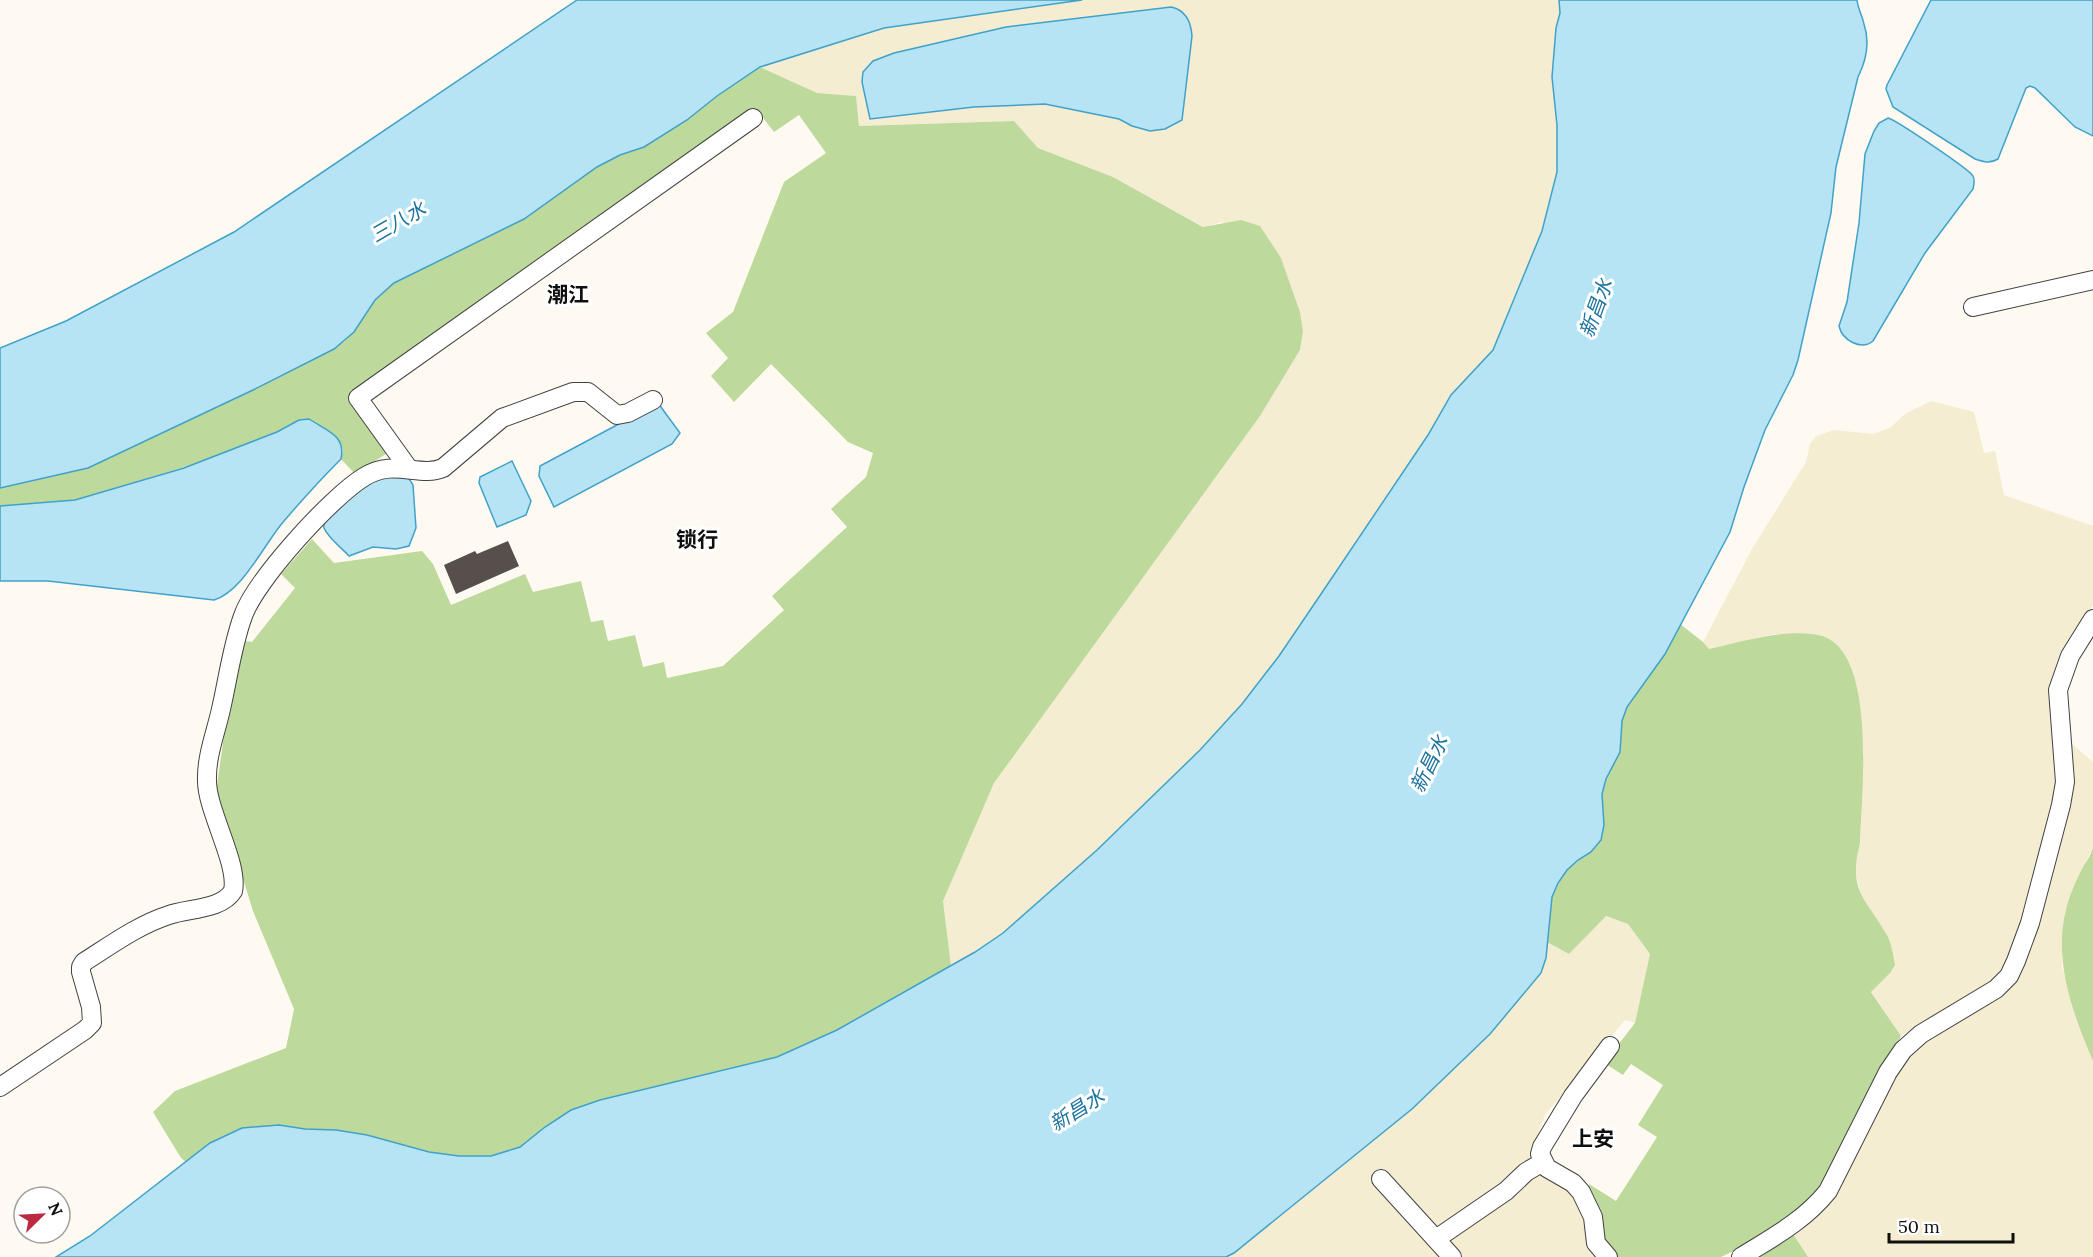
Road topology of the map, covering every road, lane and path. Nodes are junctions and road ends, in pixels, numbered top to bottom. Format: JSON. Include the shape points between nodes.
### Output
{"nodes":[{"id":1,"x":753,"y":118,"type":"dead end"},
{"id":2,"x":2093,"y":280,"type":"edge"},
{"id":3,"x":1973,"y":307,"type":"dead end"},
{"id":4,"x":653,"y":400,"type":"dead end"},
{"id":5,"x":409,"y":469,"type":"junction"},
{"id":6,"x":2093,"y":619,"type":"edge"},
{"id":7,"x":1610,"y":1046,"type":"dead end"},
{"id":8,"x":0,"y":1087,"type":"edge"},
{"id":9,"x":1543,"y":1162,"type":"junction"},
{"id":10,"x":1381,"y":1179,"type":"dead end"},
{"id":11,"x":1436,"y":1239,"type":"junction"},
{"id":12,"x":1452,"y":1257,"type":"edge"},
{"id":13,"x":1608,"y":1257,"type":"edge"},
{"id":14,"x":1741,"y":1257,"type":"edge"}],
"edges":[{"from":1,"to":5,"type":"street","via":[[358,398]]},
{"from":2,"to":3,"type":"street"},
{"from":4,"to":5,"type":"street","via":[[617,415],[588,392],[573,392],[502,418],[443,468]]},
{"from":5,"to":8,"type":"street","via":[[390,467],[364,476],[329,505],[273,569],[243,616],[207,778],[232,869],[234,886],[230,896],[135,930],[84,962],[81,972],[92,1023]]},
{"from":6,"to":14,"type":"street","via":[[2070,657],[2058,690],[2065,782],[2030,923],[2009,975],[1996,989],[1921,1034],[1902,1050],[1828,1191],[1797,1222]]},
{"from":7,"to":9,"type":"street","via":[[1542,1147]]},
{"from":9,"to":11,"type":"street"},
{"from":9,"to":13,"type":"street","via":[[1581,1191],[1593,1217],[1596,1243]]},
{"from":10,"to":11,"type":"street"},
{"from":11,"to":12,"type":"street"}]}
